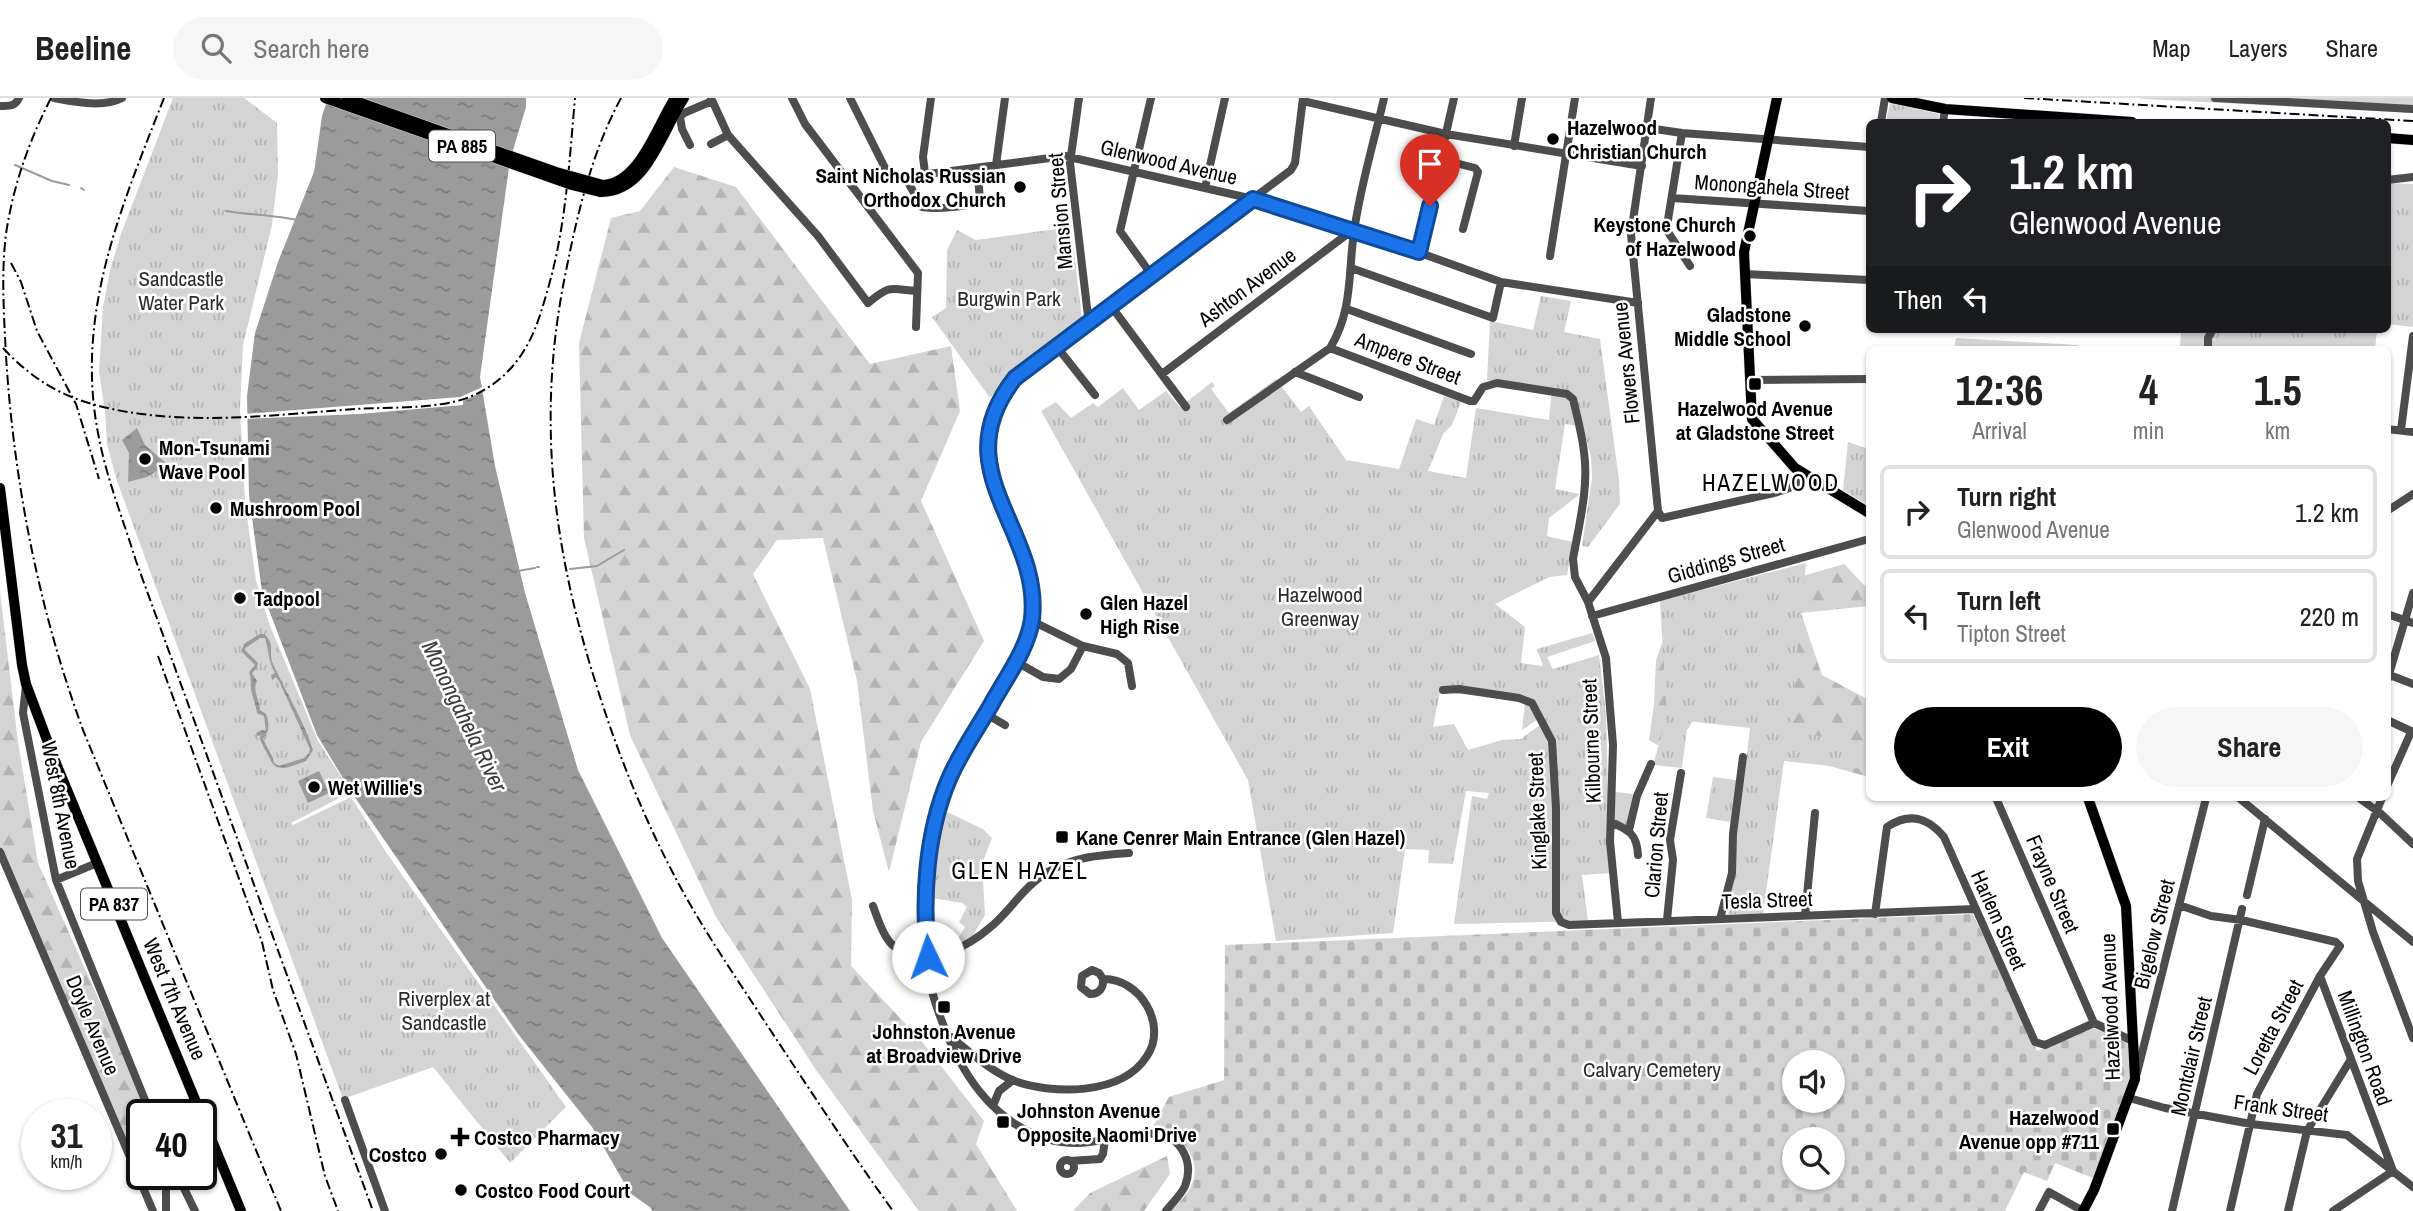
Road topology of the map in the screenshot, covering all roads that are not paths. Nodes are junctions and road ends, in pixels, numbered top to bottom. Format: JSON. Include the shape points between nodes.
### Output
{"nodes":[{"id":1,"x":19,"y":98,"type":"edge"},
{"id":2,"x":54,"y":98,"type":"edge"},
{"id":3,"x":122,"y":98,"type":"edge"},
{"id":4,"x":325,"y":98,"type":"edge"},
{"id":5,"x":347,"y":98,"type":"edge"},
{"id":6,"x":675,"y":98,"type":"edge"},
{"id":7,"x":684,"y":98,"type":"edge"},
{"id":8,"x":792,"y":98,"type":"edge"},
{"id":9,"x":850,"y":98,"type":"edge"},
{"id":10,"x":931,"y":98,"type":"edge"},
{"id":11,"x":1005,"y":98,"type":"edge"},
{"id":12,"x":1079,"y":98,"type":"edge"},
{"id":13,"x":1151,"y":98,"type":"edge"},
{"id":14,"x":1225,"y":98,"type":"edge"},
{"id":15,"x":1384,"y":98,"type":"edge"},
{"id":16,"x":1454,"y":98,"type":"edge"},
{"id":17,"x":1522,"y":98,"type":"edge"},
{"id":18,"x":1575,"y":98,"type":"edge"},
{"id":19,"x":1651,"y":98,"type":"edge"},
{"id":20,"x":1777,"y":98,"type":"edge"},
{"id":21,"x":1885,"y":98,"type":"edge"},
{"id":22,"x":1892,"y":98,"type":"edge"},
{"id":23,"x":2215,"y":98,"type":"edge"},
{"id":24,"x":712,"y":99,"type":"edge"},
{"id":25,"x":1303,"y":100,"type":"edge"},
{"id":26,"x":0,"y":106,"type":"edge"},
{"id":27,"x":1945,"y":108,"type":"junction"},
{"id":28,"x":2413,"y":109,"type":"edge"},
{"id":29,"x":1379,"y":118,"type":"junction"},
{"id":30,"x":1882,"y":119,"type":"edge"},
{"id":31,"x":1943,"y":119,"type":"edge"},
{"id":32,"x":2058,"y":119,"type":"edge"},
{"id":33,"x":1648,"y":128,"type":"junction"},
{"id":34,"x":1682,"y":133,"type":"junction"},
{"id":35,"x":1446,"y":134,"type":"junction"},
{"id":36,"x":728,"y":135,"type":"junction"},
{"id":37,"x":2391,"y":138,"type":"edge"},
{"id":38,"x":1768,"y":139,"type":"junction"},
{"id":39,"x":2413,"y":140,"type":"edge"},
{"id":40,"x":711,"y":144,"type":"dead end"},
{"id":41,"x":690,"y":145,"type":"dead end"},
{"id":42,"x":1514,"y":146,"type":"junction"},
{"id":43,"x":1866,"y":147,"type":"edge"},
{"id":44,"x":1566,"y":153,"type":"junction"},
{"id":45,"x":1070,"y":157,"type":"junction"},
{"id":46,"x":1440,"y":159,"type":"junction"},
{"id":47,"x":996,"y":164,"type":"junction"},
{"id":48,"x":1642,"y":166,"type":"junction"},
{"id":49,"x":977,"y":167,"type":"junction"},
{"id":50,"x":1134,"y":172,"type":"junction"},
{"id":51,"x":925,"y":173,"type":"junction"},
{"id":52,"x":905,"y":177,"type":"junction"},
{"id":53,"x":2413,"y":177,"type":"edge"},
{"id":54,"x":2391,"y":180,"type":"edge"},
{"id":55,"x":1205,"y":188,"type":"junction"},
{"id":56,"x":602,"y":189,"type":"junction"},
{"id":57,"x":1672,"y":198,"type":"junction"},
{"id":58,"x":1253,"y":199,"type":"junction"},
{"id":59,"x":1755,"y":202,"type":"junction"},
{"id":60,"x":1866,"y":210,"type":"edge"},
{"id":61,"x":1354,"y":229,"type":"junction"},
{"id":62,"x":1463,"y":229,"type":"dead end"},
{"id":63,"x":1419,"y":252,"type":"junction"},
{"id":64,"x":1550,"y":256,"type":"dead end"},
{"id":65,"x":1690,"y":266,"type":"dead end"},
{"id":66,"x":1350,"y":268,"type":"junction"},
{"id":67,"x":1152,"y":274,"type":"junction"},
{"id":68,"x":1745,"y":274,"type":"junction"},
{"id":69,"x":1866,"y":280,"type":"edge"},
{"id":70,"x":1501,"y":282,"type":"junction"},
{"id":71,"x":917,"y":291,"type":"junction"},
{"id":72,"x":1639,"y":303,"type":"junction"},
{"id":73,"x":1111,"y":306,"type":"junction"},
{"id":74,"x":1347,"y":309,"type":"junction"},
{"id":75,"x":1091,"y":321,"type":"junction"},
{"id":76,"x":916,"y":327,"type":"dead end"},
{"id":77,"x":2412,"y":336,"type":"edge"},
{"id":78,"x":1057,"y":347,"type":"junction"},
{"id":79,"x":1330,"y":348,"type":"junction"},
{"id":80,"x":1471,"y":354,"type":"dead end"},
{"id":81,"x":2410,"y":368,"type":"edge"},
{"id":82,"x":1296,"y":372,"type":"junction"},
{"id":83,"x":1162,"y":374,"type":"junction"},
{"id":84,"x":1866,"y":379,"type":"edge"},
{"id":85,"x":1750,"y":380,"type":"junction"},
{"id":86,"x":1095,"y":395,"type":"dead end"},
{"id":87,"x":1359,"y":397,"type":"dead end"},
{"id":88,"x":1573,"y":399,"type":"joint"},
{"id":89,"x":1186,"y":407,"type":"dead end"},
{"id":90,"x":1227,"y":420,"type":"dead end"},
{"id":91,"x":2391,"y":429,"type":"edge"},
{"id":92,"x":2401,"y":430,"type":"junction"},
{"id":93,"x":2413,"y":432,"type":"edge"},
{"id":94,"x":1805,"y":475,"type":"junction"},
{"id":95,"x":0,"y":488,"type":"edge"},
{"id":96,"x":2413,"y":494,"type":"edge"},
{"id":97,"x":2391,"y":508,"type":"edge"},
{"id":98,"x":1658,"y":511,"type":"junction"},
{"id":99,"x":1866,"y":511,"type":"edge"},
{"id":100,"x":1866,"y":540,"type":"edge"},
{"id":101,"x":2413,"y":593,"type":"edge"},
{"id":102,"x":1588,"y":603,"type":"junction"},
{"id":103,"x":2391,"y":615,"type":"edge"},
{"id":104,"x":1592,"y":616,"type":"junction"},
{"id":105,"x":1032,"y":621,"type":"junction"},
{"id":106,"x":2409,"y":622,"type":"edge"},
{"id":107,"x":1083,"y":646,"type":"junction"},
{"id":108,"x":1015,"y":661,"type":"junction"},
{"id":109,"x":2391,"y":669,"type":"edge"},
{"id":110,"x":2391,"y":678,"type":"edge"},
{"id":111,"x":26,"y":684,"type":"junction"},
{"id":112,"x":2413,"y":684,"type":"edge"},
{"id":113,"x":1132,"y":686,"type":"dead end"},
{"id":114,"x":1443,"y":690,"type":"dead end"},
{"id":115,"x":986,"y":714,"type":"junction"},
{"id":116,"x":2391,"y":722,"type":"edge"},
{"id":117,"x":1005,"y":725,"type":"dead end"},
{"id":118,"x":2412,"y":732,"type":"edge"},
{"id":119,"x":1743,"y":757,"type":"dead end"},
{"id":120,"x":1651,"y":764,"type":"dead end"},
{"id":121,"x":1681,"y":773,"type":"dead end"},
{"id":122,"x":2391,"y":777,"type":"edge"},
{"id":123,"x":1997,"y":801,"type":"edge"},
{"id":124,"x":2090,"y":801,"type":"edge"},
{"id":125,"x":2205,"y":801,"type":"edge"},
{"id":126,"x":2243,"y":801,"type":"edge"},
{"id":127,"x":2364,"y":801,"type":"edge"},
{"id":128,"x":2380,"y":801,"type":"edge"},
{"id":129,"x":2376,"y":809,"type":"junction"},
{"id":130,"x":1815,"y":813,"type":"dead end"},
{"id":131,"x":2265,"y":819,"type":"junction"},
{"id":132,"x":1611,"y":822,"type":"junction"},
{"id":133,"x":2413,"y":827,"type":"edge"},
{"id":134,"x":1629,"y":830,"type":"junction"},
{"id":135,"x":2403,"y":835,"type":"junction"},
{"id":136,"x":2413,"y":844,"type":"edge"},
{"id":137,"x":0,"y":852,"type":"edge"},
{"id":138,"x":1129,"y":853,"type":"dead end"},
{"id":139,"x":1639,"y":855,"type":"dead end"},
{"id":140,"x":97,"y":863,"type":"junction"},
{"id":141,"x":56,"y":880,"type":"junction"},
{"id":142,"x":2247,"y":895,"type":"dead end"},
{"id":143,"x":2365,"y":903,"type":"junction"},
{"id":144,"x":2179,"y":905,"type":"junction"},
{"id":145,"x":873,"y":906,"type":"dead end"},
{"id":146,"x":1974,"y":909,"type":"junction"},
{"id":147,"x":2242,"y":909,"type":"dead end"},
{"id":148,"x":1875,"y":914,"type":"junction"},
{"id":149,"x":1805,"y":916,"type":"junction"},
{"id":150,"x":1720,"y":919,"type":"junction"},
{"id":151,"x":1667,"y":920,"type":"junction"},
{"id":152,"x":2241,"y":920,"type":"junction"},
{"id":153,"x":1562,"y":922,"type":"joint"},
{"id":154,"x":1618,"y":922,"type":"junction"},
{"id":155,"x":2413,"y":942,"type":"edge"},
{"id":156,"x":928,"y":957,"type":"junction"},
{"id":157,"x":2320,"y":976,"type":"junction"},
{"id":158,"x":1103,"y":979,"type":"dead end"},
{"id":159,"x":2094,"y":1023,"type":"junction"},
{"id":160,"x":948,"y":1035,"type":"junction"},
{"id":161,"x":2413,"y":1038,"type":"edge"},
{"id":162,"x":2133,"y":1041,"type":"junction"},
{"id":163,"x":2351,"y":1059,"type":"junction"},
{"id":164,"x":2135,"y":1079,"type":"junction"},
{"id":165,"x":1013,"y":1080,"type":"junction"},
{"id":166,"x":2129,"y":1098,"type":"junction"},
{"id":167,"x":145,"y":1099,"type":"edge"},
{"id":168,"x":193,"y":1099,"type":"edge"},
{"id":169,"x":345,"y":1100,"type":"dead end"},
{"id":170,"x":993,"y":1106,"type":"junction"},
{"id":171,"x":2195,"y":1112,"type":"junction"},
{"id":172,"x":2251,"y":1124,"type":"junction"},
{"id":173,"x":2306,"y":1130,"type":"junction"},
{"id":174,"x":1105,"y":1139,"type":"junction"},
{"id":175,"x":217,"y":1155,"type":"edge"},
{"id":176,"x":1075,"y":1163,"type":"dead end"},
{"id":177,"x":2393,"y":1171,"type":"junction"},
{"id":178,"x":2413,"y":1187,"type":"edge"},
{"id":179,"x":166,"y":1190,"type":"edge"},
{"id":180,"x":185,"y":1190,"type":"edge"},
{"id":181,"x":153,"y":1211,"type":"edge"},
{"id":182,"x":166,"y":1211,"type":"edge"},
{"id":183,"x":195,"y":1211,"type":"edge"},
{"id":184,"x":241,"y":1211,"type":"edge"},
{"id":185,"x":385,"y":1211,"type":"edge"},
{"id":186,"x":1166,"y":1211,"type":"edge"},
{"id":187,"x":2039,"y":1211,"type":"edge"},
{"id":188,"x":2083,"y":1211,"type":"edge"},
{"id":189,"x":2172,"y":1211,"type":"edge"},
{"id":190,"x":2230,"y":1211,"type":"edge"},
{"id":191,"x":2288,"y":1211,"type":"edge"},
{"id":192,"x":2333,"y":1211,"type":"edge"}],
"edges":[{"from":1,"to":26,"type":"street","via":[[12,106]]},
{"from":2,"to":3,"type":"street","via":[[102,103]]},
{"from":4,"to":56,"type":"main road","number":"PA 885","bridge":true,"via":[[572,185]]},
{"from":5,"to":56,"type":"main road","number":"PA 885","bridge":true},
{"from":6,"to":56,"type":"main road","via":[[633,170]]},
{"from":7,"to":56,"type":"main road","via":[[634,181],[616,191]]},
{"from":8,"to":71,"type":"street","via":[[805,124],[918,272]]},
{"from":9,"to":52,"type":"street","via":[[887,172]]},
{"from":10,"to":51,"type":"street"},
{"from":11,"to":47,"type":"street"},
{"from":12,"to":45,"type":"street","name":"Mansion Street"},
{"from":13,"to":50,"type":"street"},
{"from":14,"to":55,"type":"street"},
{"from":15,"to":29,"type":"street"},
{"from":16,"to":35,"type":"street"},
{"from":17,"to":42,"type":"street"},
{"from":18,"to":44,"type":"street"},
{"from":19,"to":33,"type":"street","name":"Flowers Avenue"},
{"from":20,"to":38,"type":"main road"},
{"from":21,"to":30,"type":"street"},
{"from":22,"to":27,"type":"main road"},
{"from":23,"to":28,"type":"street"},
{"from":24,"to":36,"type":"street"},
{"from":24,"to":41,"type":"street","via":[[680,117]]},
{"from":25,"to":29,"type":"street"},
{"from":25,"to":58,"type":"street","via":[[1294,165]]},
{"from":27,"to":31,"type":"street"},
{"from":27,"to":32,"type":"main road"},
{"from":29,"to":35,"type":"street"},
{"from":29,"to":61,"type":"street"},
{"from":33,"to":34,"type":"street"},
{"from":33,"to":48,"type":"street","name":"Flowers Avenue"},
{"from":34,"to":38,"type":"street"},
{"from":34,"to":57,"type":"street"},
{"from":35,"to":42,"type":"street"},
{"from":35,"to":46,"type":"street"},
{"from":36,"to":40,"type":"street"},
{"from":36,"to":71,"type":"street","via":[[818,236],[868,303],[884,289]]},
{"from":37,"to":39,"type":"main road"},
{"from":38,"to":43,"type":"street"},
{"from":38,"to":59,"type":"main road"},
{"from":42,"to":44,"type":"street"},
{"from":44,"to":48,"type":"street"},
{"from":44,"to":64,"type":"street"},
{"from":45,"to":47,"type":"street","name":"Glenwood Avenue"},
{"from":45,"to":50,"type":"street","name":"Glenwood Avenue"},
{"from":45,"to":75,"type":"street","name":"Mansion Street"},
{"from":46,"to":62,"type":"street","via":[[1478,172]]},
{"from":46,"to":63,"type":"street"},
{"from":47,"to":49,"type":"street","name":"Glenwood Avenue"},
{"from":48,"to":72,"type":"street","name":"Flowers Avenue","via":[[1631,234]]},
{"from":49,"to":51,"type":"street","name":"Glenwood Avenue"},
{"from":49,"to":52,"type":"street","via":[[977,203],[922,206]]},
{"from":50,"to":55,"type":"street","name":"Glenwood Avenue"},
{"from":50,"to":67,"type":"street","via":[[1120,231]]},
{"from":51,"to":52,"type":"street","name":"Glenwood Avenue"},
{"from":53,"to":54,"type":"street"},
{"from":55,"to":58,"type":"street","name":"Glenwood Avenue"},
{"from":57,"to":59,"type":"street","name":"Monongahela Street"},
{"from":57,"to":65,"type":"street","via":[[1668,232]]},
{"from":58,"to":61,"type":"street","name":"Glenwood Avenue"},
{"from":58,"to":67,"type":"street"},
{"from":59,"to":60,"type":"street","name":"Monongahela Street"},
{"from":59,"to":68,"type":"main road","via":[[1744,252]]},
{"from":61,"to":63,"type":"street","name":"Glenwood Avenue"},
{"from":61,"to":66,"type":"street"},
{"from":61,"to":83,"type":"street","name":"Ashton Avenue"},
{"from":63,"to":70,"type":"street","name":"Glenwood Avenue"},
{"from":66,"to":70,"type":"street","via":[[1493,318]]},
{"from":66,"to":74,"type":"street"},
{"from":67,"to":73,"type":"street"},
{"from":68,"to":69,"type":"street"},
{"from":68,"to":85,"type":"main road"},
{"from":70,"to":72,"type":"street","name":"Glenwood Avenue"},
{"from":71,"to":76,"type":"street"},
{"from":72,"to":98,"type":"street","name":"Flowers Avenue"},
{"from":73,"to":75,"type":"street"},
{"from":73,"to":83,"type":"street"},
{"from":74,"to":79,"type":"street"},
{"from":74,"to":80,"type":"street"},
{"from":75,"to":78,"type":"street"},
{"from":77,"to":81,"type":"street"},
{"from":78,"to":86,"type":"street"},
{"from":78,"to":105,"type":"street","via":[[1015,378],[1003,393],[990,425],[987,452],[991,476],[1026,562]]},
{"from":79,"to":82,"type":"street"},
{"from":79,"to":88,"type":"street","name":"Ampere Street","via":[[1474,401],[1483,387],[1497,383],[1567,394]]},
{"from":81,"to":92,"type":"street"},
{"from":82,"to":87,"type":"street"},
{"from":82,"to":90,"type":"street"},
{"from":83,"to":89,"type":"street"},
{"from":84,"to":85,"type":"street"},
{"from":85,"to":94,"type":"main road","via":[[1752,419]]},
{"from":88,"to":102,"type":"street","name":"Kilbourne Street","via":[[1585,471],[1573,570]]},
{"from":91,"to":92,"type":"street"},
{"from":92,"to":93,"type":"street"},
{"from":94,"to":98,"type":"street","via":[[1774,494],[1662,518]]},
{"from":94,"to":99,"type":"main road"},
{"from":95,"to":111,"type":"main road","name":"West 8th Avenue","number":"PA 837"},
{"from":96,"to":97,"type":"street"},
{"from":98,"to":102,"type":"street"},
{"from":100,"to":104,"type":"street","name":"Giddings Street"},
{"from":101,"to":106,"type":"street"},
{"from":102,"to":104,"type":"street","name":"Kilbourne Street"},
{"from":103,"to":106,"type":"street"},
{"from":104,"to":132,"type":"street","name":"Kilbourne Street","via":[[1606,657],[1612,712]]},
{"from":105,"to":107,"type":"street"},
{"from":105,"to":108,"type":"street"},
{"from":106,"to":109,"type":"street"},
{"from":107,"to":108,"type":"street","via":[[1070,670],[1059,679],[1043,677]]},
{"from":107,"to":113,"type":"street","via":[[1117,654],[1128,663]]},
{"from":108,"to":115,"type":"street"},
{"from":110,"to":112,"type":"street"},
{"from":111,"to":140,"type":"main road","name":"West 7th Avenue","number":"PA 837"},
{"from":111,"to":141,"type":"street","name":"West 8th Avenue","via":[[23,713]]},
{"from":114,"to":153,"type":"street","name":"Kinglake Street","via":[[1520,698],[1532,704],[1552,741],[1556,913]]},
{"from":115,"to":117,"type":"street"},
{"from":115,"to":156,"type":"street","via":[[950,777],[936,813],[929,847]]},
{"from":116,"to":118,"type":"street"},
{"from":118,"to":122,"type":"street"},
{"from":119,"to":150,"type":"street","via":[[1732,873]]},
{"from":120,"to":134,"type":"street"},
{"from":121,"to":151,"type":"street","name":"Clarion Street","via":[[1670,841],[1673,860]]},
{"from":123,"to":159,"type":"street","name":"Frayne Street"},
{"from":124,"to":162,"type":"main road","name":"Hazelwood Avenue","via":[[2124,897]]},
{"from":125,"to":144,"type":"street","name":"Bigelow Street"},
{"from":126,"to":131,"type":"street"},
{"from":127,"to":129,"type":"street"},
{"from":128,"to":129,"type":"street"},
{"from":129,"to":135,"type":"street"},
{"from":129,"to":143,"type":"street","via":[[2357,859]]},
{"from":130,"to":149,"type":"street"},
{"from":131,"to":142,"type":"street"},
{"from":131,"to":143,"type":"street"},
{"from":132,"to":134,"type":"street"},
{"from":132,"to":154,"type":"street","name":"Kilbourne Street"},
{"from":133,"to":135,"type":"street"},
{"from":134,"to":139,"type":"street","via":[[1638,843]]},
{"from":135,"to":136,"type":"street"},
{"from":137,"to":181,"type":"street","name":"Doyle Avenue"},
{"from":138,"to":156,"type":"street","via":[[1068,861],[1034,881],[993,925],[965,945]]},
{"from":140,"to":141,"type":"street"},
{"from":140,"to":168,"type":"main road","name":"West 7th Avenue","number":"PA 837"},
{"from":141,"to":167,"type":"street","name":"West 8th Avenue"},
{"from":143,"to":155,"type":"street"},
{"from":143,"to":161,"type":"street"},
{"from":144,"to":152,"type":"street"},
{"from":144,"to":164,"type":"street","name":"Bigelow Street"},
{"from":145,"to":156,"type":"street","via":[[895,948]]},
{"from":146,"to":148,"type":"street","name":"Tesla Street"},
{"from":146,"to":148,"type":"street","name":"Harlem Street","via":[[1944,837],[1934,825],[1919,818],[1898,819],[1887,827]]},
{"from":146,"to":159,"type":"street","name":"Harlem Street","via":[[2037,1045]]},
{"from":147,"to":152,"type":"street","name":"Montclair Street"},
{"from":148,"to":149,"type":"street","name":"Tesla Street"},
{"from":149,"to":150,"type":"street","name":"Tesla Street"},
{"from":150,"to":151,"type":"street","name":"Tesla Street"},
{"from":151,"to":154,"type":"street","name":"Tesla Street"},
{"from":152,"to":157,"type":"street","name":"Loretta Street","via":[[2336,942],[2340,946]]},
{"from":152,"to":171,"type":"street","name":"Montclair Street"},
{"from":153,"to":154,"type":"street","name":"Tesla Street"},
{"from":156,"to":160,"type":"street","via":[[928,973]]},
{"from":157,"to":163,"type":"street","name":"Millington Road"},
{"from":157,"to":172,"type":"street","name":"Loretta Street","via":[[2257,1094]]},
{"from":158,"to":165,"type":"street","via":[[1131,987],[1152,1015],[1153,1045],[1147,1058],[1115,1081],[1090,1088],[1067,1091]]},
{"from":159,"to":162,"type":"street"},
{"from":160,"to":165,"type":"street"},
{"from":160,"to":170,"type":"street","via":[[958,1059]]},
{"from":162,"to":164,"type":"main road","name":"Hazelwood Avenue"},
{"from":163,"to":173,"type":"street"},
{"from":163,"to":177,"type":"street","name":"Millington Road"},
{"from":164,"to":166,"type":"main road","name":"Hazelwood Avenue"},
{"from":165,"to":170,"type":"street","via":[[999,1091]]},
{"from":166,"to":171,"type":"street","name":"Frank Street"},
{"from":166,"to":188,"type":"main road","name":"Hazelwood Avenue"},
{"from":169,"to":185,"type":"street"},
{"from":170,"to":174,"type":"street","via":[[1034,1135],[1078,1143]]},
{"from":171,"to":172,"type":"street","name":"Frank Street"},
{"from":171,"to":189,"type":"street","name":"Montclair Street"},
{"from":172,"to":173,"type":"street","name":"Frank Street"},
{"from":172,"to":190,"type":"street","name":"Loretta Street"},
{"from":173,"to":177,"type":"street","name":"Frank Street","via":[[2347,1135]]},
{"from":173,"to":191,"type":"street"},
{"from":174,"to":176,"type":"street","via":[[1100,1158]]},
{"from":174,"to":186,"type":"street","via":[[1156,1134],[1181,1147],[1189,1173],[1185,1188]]},
{"from":175,"to":184,"type":"main road","name":"West 7th Avenue","number":"PA 837"},
{"from":177,"to":178,"type":"street","name":"Frank Street"},
{"from":177,"to":192,"type":"street"},
{"from":179,"to":182,"type":"street"},
{"from":180,"to":183,"type":"street"},
{"from":187,"to":188,"type":"street","via":[[2049,1192]]}]}
